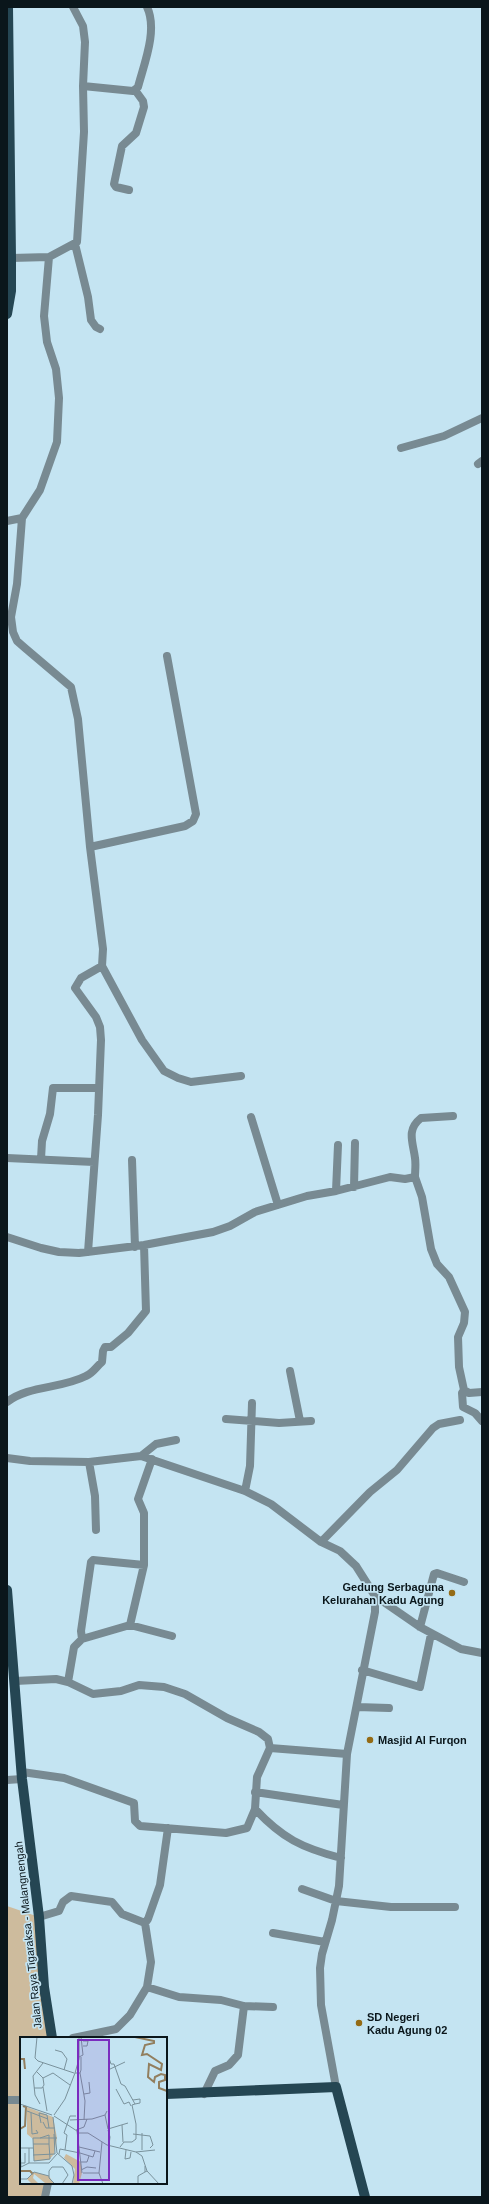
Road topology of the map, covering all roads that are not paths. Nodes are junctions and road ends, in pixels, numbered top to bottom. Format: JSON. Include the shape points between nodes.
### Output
{"nodes":[{"id":1,"x":8,"y":7,"type":"edge"},
{"id":2,"x":74,"y":7,"type":"edge"},
{"id":3,"x":147,"y":7,"type":"edge"},
{"id":4,"x":83,"y":86,"type":"junction"},
{"id":5,"x":135,"y":90,"type":"junction"},
{"id":6,"x":129,"y":190,"type":"dead end"},
{"id":7,"x":75,"y":244,"type":"junction"},
{"id":8,"x":49,"y":257,"type":"junction"},
{"id":9,"x":11,"y":258,"type":"junction"},
{"id":10,"x":7,"y":314,"type":"edge"},
{"id":11,"x":100,"y":328,"type":"dead end"},
{"id":12,"x":482,"y":418,"type":"edge"},
{"id":13,"x":401,"y":448,"type":"dead end"},
{"id":14,"x":22,"y":518,"type":"junction"},
{"id":15,"x":7,"y":521,"type":"edge"},
{"id":16,"x":167,"y":656,"type":"dead end"},
{"id":17,"x":90,"y":847,"type":"junction"},
{"id":18,"x":102,"y":966,"type":"junction"},
{"id":19,"x":241,"y":1076,"type":"dead end"},
{"id":20,"x":99,"y":1088,"type":"junction"},
{"id":21,"x":453,"y":1116,"type":"dead end"},
{"id":22,"x":251,"y":1117,"type":"dead end"},
{"id":23,"x":354,"y":1143,"type":"dead end"},
{"id":24,"x":338,"y":1145,"type":"dead end"},
{"id":25,"x":7,"y":1158,"type":"edge"},
{"id":26,"x":41,"y":1159,"type":"junction"},
{"id":27,"x":132,"y":1160,"type":"dead end"},
{"id":28,"x":94,"y":1162,"type":"junction"},
{"id":29,"x":415,"y":1177,"type":"junction"},
{"id":30,"x":354,"y":1187,"type":"junction"},
{"id":31,"x":336,"y":1192,"type":"junction"},
{"id":32,"x":278,"y":1205,"type":"junction"},
{"id":33,"x":7,"y":1237,"type":"edge"},
{"id":34,"x":144,"y":1245,"type":"junction"},
{"id":35,"x":135,"y":1247,"type":"junction"},
{"id":36,"x":88,"y":1252,"type":"junction"},
{"id":37,"x":290,"y":1371,"type":"dead end"},
{"id":38,"x":464,"y":1390,"type":"junction"},
{"id":39,"x":482,"y":1392,"type":"edge"},
{"id":40,"x":7,"y":1402,"type":"edge"},
{"id":41,"x":252,"y":1403,"type":"dead end"},
{"id":42,"x":226,"y":1419,"type":"dead end"},
{"id":43,"x":251,"y":1420,"type":"junction"},
{"id":44,"x":460,"y":1420,"type":"dead end"},
{"id":45,"x":482,"y":1420,"type":"edge"},
{"id":46,"x":300,"y":1421,"type":"junction"},
{"id":47,"x":311,"y":1421,"type":"dead end"},
{"id":48,"x":176,"y":1440,"type":"dead end"},
{"id":49,"x":141,"y":1456,"type":"junction"},
{"id":50,"x":7,"y":1458,"type":"edge"},
{"id":51,"x":152,"y":1460,"type":"junction"},
{"id":52,"x":89,"y":1462,"type":"junction"},
{"id":53,"x":245,"y":1491,"type":"junction"},
{"id":54,"x":96,"y":1530,"type":"dead end"},
{"id":55,"x":321,"y":1542,"type":"junction"},
{"id":56,"x":144,"y":1565,"type":"junction"},
{"id":57,"x":464,"y":1582,"type":"dead end"},
{"id":58,"x":7,"y":1590,"type":"edge"},
{"id":59,"x":375,"y":1596,"type":"junction"},
{"id":60,"x":130,"y":1625,"type":"junction"},
{"id":61,"x":420,"y":1627,"type":"junction"},
{"id":62,"x":431,"y":1634,"type":"junction"},
{"id":63,"x":172,"y":1636,"type":"dead end"},
{"id":64,"x":82,"y":1639,"type":"junction"},
{"id":65,"x":482,"y":1653,"type":"edge"},
{"id":66,"x":362,"y":1670,"type":"junction"},
{"id":67,"x":15,"y":1681,"type":"junction"},
{"id":68,"x":68,"y":1682,"type":"junction"},
{"id":69,"x":357,"y":1707,"type":"junction"},
{"id":70,"x":389,"y":1708,"type":"dead end"},
{"id":71,"x":270,"y":1748,"type":"junction"},
{"id":72,"x":347,"y":1754,"type":"junction"},
{"id":73,"x":22,"y":1776,"type":"junction"},
{"id":74,"x":7,"y":1780,"type":"edge"},
{"id":75,"x":255,"y":1792,"type":"junction"},
{"id":76,"x":343,"y":1805,"type":"junction"},
{"id":77,"x":255,"y":1809,"type":"junction"},
{"id":78,"x":168,"y":1828,"type":"junction"},
{"id":79,"x":341,"y":1858,"type":"junction"},
{"id":80,"x":302,"y":1889,"type":"dead end"},
{"id":81,"x":336,"y":1901,"type":"junction"},
{"id":82,"x":455,"y":1907,"type":"dead end"},
{"id":83,"x":39,"y":1917,"type":"junction"},
{"id":84,"x":145,"y":1923,"type":"junction"},
{"id":85,"x":273,"y":1933,"type":"dead end"},
{"id":86,"x":325,"y":1942,"type":"junction"},
{"id":87,"x":147,"y":1987,"type":"junction"},
{"id":88,"x":244,"y":2006,"type":"junction"},
{"id":89,"x":273,"y":2007,"type":"dead end"},
{"id":90,"x":52,"y":2037,"type":"edge"},
{"id":91,"x":78,"y":2037,"type":"edge"},
{"id":92,"x":336,"y":2087,"type":"junction"},
{"id":93,"x":167,"y":2094,"type":"edge"},
{"id":94,"x":204,"y":2094,"type":"junction"},
{"id":95,"x":7,"y":2100,"type":"edge"},
{"id":96,"x":20,"y":2100,"type":"edge"},
{"id":97,"x":48,"y":2184,"type":"edge"},
{"id":98,"x":45,"y":2197,"type":"edge"},
{"id":99,"x":365,"y":2197,"type":"edge"}],
"edges":[{"from":1,"to":9,"type":"main road"},
{"from":2,"to":4,"type":"street","via":[[83,26],[85,42]]},
{"from":3,"to":5,"type":"street","via":[[151,19],[149,44]]},
{"from":4,"to":5,"type":"street"},
{"from":4,"to":7,"type":"street","via":[[84,132],[79,234]]},
{"from":5,"to":6,"type":"street","via":[[144,107],[136,133],[122,146],[114,184],[116,187]]},
{"from":7,"to":8,"type":"street"},
{"from":7,"to":11,"type":"street","via":[[91,320]]},
{"from":8,"to":9,"type":"street"},
{"from":8,"to":14,"type":"street","via":[[44,316],[47,342],[57,376],[60,398],[57,442],[40,490]]},
{"from":9,"to":10,"type":"main road"},
{"from":12,"to":13,"type":"street","via":[[444,436]]},
{"from":14,"to":15,"type":"street"},
{"from":14,"to":17,"type":"street","via":[[17,584],[11,617],[13,632],[25,648],[71,686],[78,719]]},
{"from":16,"to":17,"type":"street","via":[[196,814],[193,822],[185,826]]},
{"from":17,"to":18,"type":"street","via":[[103,949]]},
{"from":18,"to":19,"type":"street","via":[[142,1040],[164,1071],[191,1082]]},
{"from":18,"to":20,"type":"street","via":[[81,978],[75,988],[96,1017],[100,1027]]},
{"from":20,"to":26,"type":"street","via":[[53,1088],[50,1114],[42,1141]]},
{"from":20,"to":28,"type":"street"},
{"from":21,"to":29,"type":"street","via":[[421,1118],[412,1128],[410,1136],[415,1158]]},
{"from":22,"to":32,"type":"street"},
{"from":23,"to":30,"type":"street"},
{"from":24,"to":31,"type":"street"},
{"from":25,"to":26,"type":"street"},
{"from":26,"to":28,"type":"street"},
{"from":27,"to":35,"type":"street"},
{"from":28,"to":36,"type":"street"},
{"from":29,"to":30,"type":"street","via":[[390,1177]]},
{"from":29,"to":38,"type":"street","via":[[422,1197],[430,1249],[437,1264],[449,1277],[465,1312],[464,1323],[458,1337],[459,1367]]},
{"from":30,"to":31,"type":"street"},
{"from":31,"to":32,"type":"street","via":[[307,1196]]},
{"from":32,"to":34,"type":"street","via":[[255,1212],[213,1232]]},
{"from":33,"to":36,"type":"street","via":[[47,1250]]},
{"from":34,"to":35,"type":"street"},
{"from":34,"to":40,"type":"street","via":[[146,1311],[128,1333],[111,1347],[105,1347],[102,1351],[102,1362],[86,1376],[18,1394]]},
{"from":35,"to":36,"type":"street"},
{"from":37,"to":46,"type":"street"},
{"from":38,"to":39,"type":"street","via":[[470,1393]]},
{"from":38,"to":45,"type":"street","via":[[462,1407],[475,1413]]},
{"from":41,"to":43,"type":"street"},
{"from":42,"to":43,"type":"street"},
{"from":43,"to":46,"type":"street","via":[[279,1423]]},
{"from":43,"to":53,"type":"street","via":[[250,1466]]},
{"from":44,"to":55,"type":"street","via":[[439,1424],[433,1428],[397,1470],[370,1492]]},
{"from":46,"to":47,"type":"street"},
{"from":48,"to":49,"type":"street","via":[[156,1444]]},
{"from":49,"to":51,"type":"street"},
{"from":49,"to":52,"type":"street"},
{"from":50,"to":52,"type":"street"},
{"from":51,"to":53,"type":"street"},
{"from":51,"to":56,"type":"street","via":[[138,1499],[144,1514]]},
{"from":52,"to":54,"type":"street","via":[[95,1496]]},
{"from":53,"to":55,"type":"street","via":[[271,1504]]},
{"from":55,"to":59,"type":"street","via":[[340,1551],[356,1566]]},
{"from":56,"to":60,"type":"street"},
{"from":56,"to":64,"type":"street","via":[[93,1560],[91,1562]]},
{"from":57,"to":61,"type":"street","via":[[434,1574]]},
{"from":58,"to":67,"type":"main road","name":"Jalan Raya Tigaraksa - Malangnengah"},
{"from":59,"to":61,"type":"street"},
{"from":59,"to":66,"type":"street","via":[[375,1612]]},
{"from":60,"to":63,"type":"street"},
{"from":60,"to":64,"type":"street"},
{"from":61,"to":62,"type":"street"},
{"from":62,"to":65,"type":"street","via":[[461,1649]]},
{"from":62,"to":66,"type":"street","via":[[420,1687]]},
{"from":64,"to":68,"type":"street","via":[[74,1647]]},
{"from":66,"to":69,"type":"street"},
{"from":67,"to":68,"type":"street","via":[[56,1679]]},
{"from":67,"to":73,"type":"main road","name":"Jalan Raya Tigaraksa - Malangnengah"},
{"from":68,"to":71,"type":"street","via":[[93,1694],[121,1691],[139,1685],[164,1687],[185,1694],[227,1718],[259,1732],[268,1739]]},
{"from":69,"to":70,"type":"street"},
{"from":69,"to":72,"type":"street"},
{"from":71,"to":72,"type":"street"},
{"from":71,"to":75,"type":"street","via":[[257,1777]]},
{"from":72,"to":76,"type":"street"},
{"from":73,"to":74,"type":"street"},
{"from":73,"to":78,"type":"street","via":[[59,1776],[120,1797],[135,1805],[137,1825]]},
{"from":73,"to":83,"type":"main road","name":"Jalan Raya Tigaraksa - Malangnengah"},
{"from":75,"to":76,"type":"street"},
{"from":75,"to":77,"type":"street"},
{"from":76,"to":79,"type":"street"},
{"from":77,"to":78,"type":"street","via":[[247,1828],[240,1831],[213,1833]]},
{"from":77,"to":79,"type":"street","via":[[283,1835],[314,1851]]},
{"from":78,"to":84,"type":"street","via":[[160,1885]]},
{"from":79,"to":81,"type":"street"},
{"from":80,"to":81,"type":"street"},
{"from":81,"to":82,"type":"street","via":[[391,1907]]},
{"from":81,"to":86,"type":"street"},
{"from":83,"to":84,"type":"street","via":[[59,1911],[63,1902],[71,1896],[112,1902],[122,1914]]},
{"from":83,"to":90,"type":"main road","name":"Jalan Raya Tigaraksa - Malangnengah","via":[[44,1988]]},
{"from":84,"to":87,"type":"street","via":[[151,1962]]},
{"from":85,"to":86,"type":"street"},
{"from":86,"to":92,"type":"street","via":[[320,1968],[321,2005]]},
{"from":87,"to":88,"type":"street","via":[[179,1997],[221,2000]]},
{"from":87,"to":91,"type":"street","via":[[130,2015],[116,2029]]},
{"from":88,"to":89,"type":"street"},
{"from":88,"to":94,"type":"street","via":[[238,2055],[230,2065],[215,2072]]},
{"from":92,"to":94,"type":"main road"},
{"from":92,"to":99,"type":"main road"},
{"from":93,"to":94,"type":"main road"},
{"from":95,"to":96,"type":"street"},
{"from":97,"to":98,"type":"street"}]}
